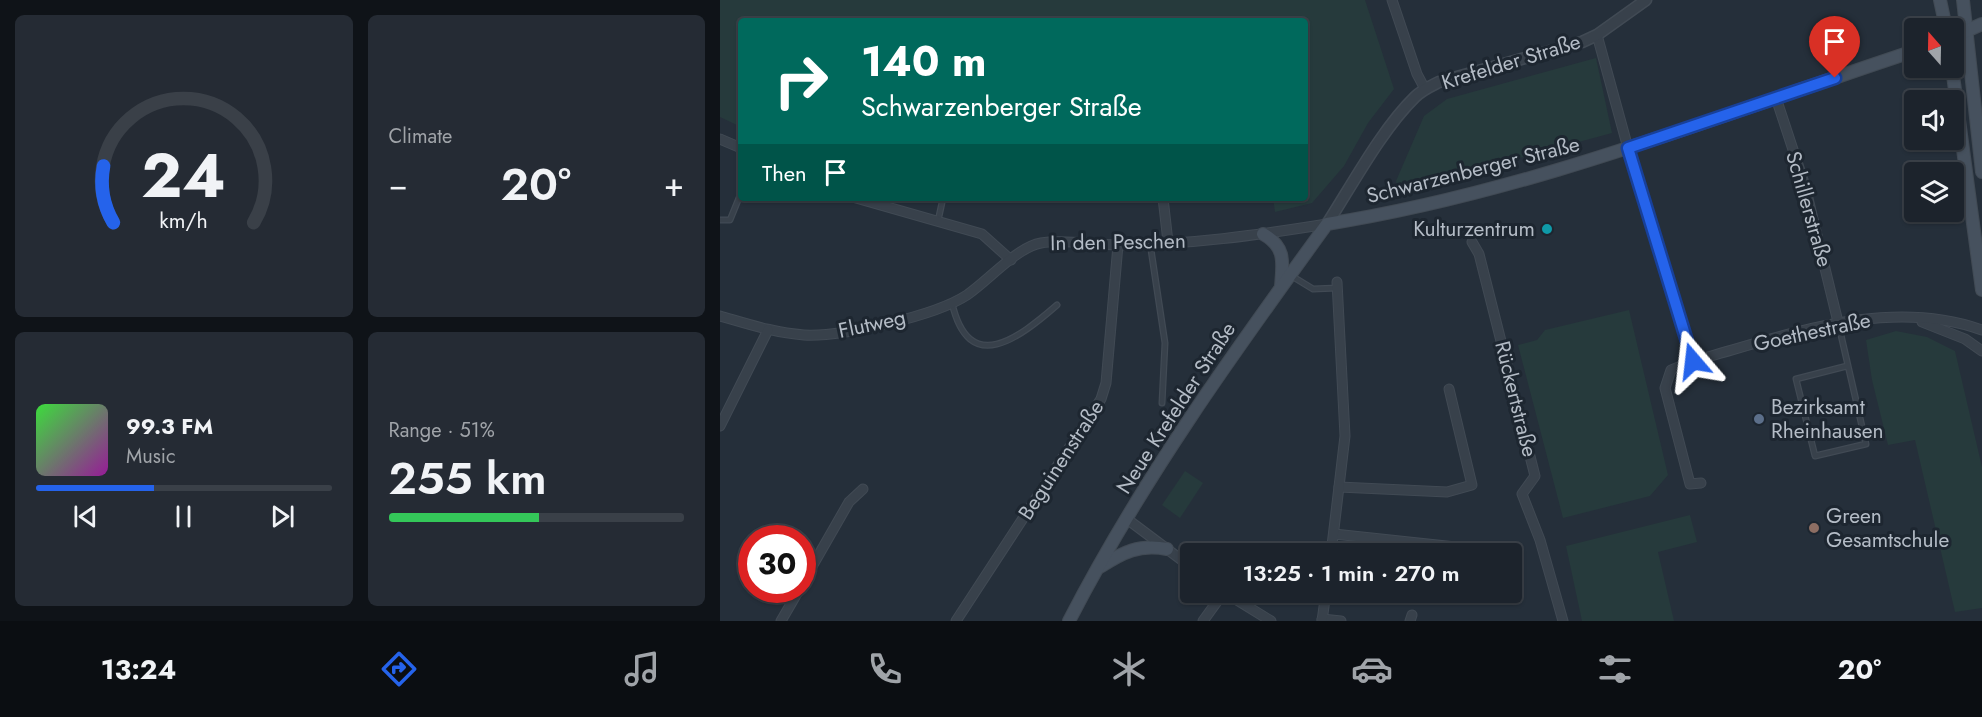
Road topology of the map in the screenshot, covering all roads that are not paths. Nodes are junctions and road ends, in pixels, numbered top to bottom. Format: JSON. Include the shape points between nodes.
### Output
{"nodes":[{"id":1,"x":1392,"y":0,"type":"edge"},
{"id":2,"x":1646,"y":0,"type":"edge"},
{"id":3,"x":1940,"y":0,"type":"edge"},
{"id":4,"x":1964,"y":0,"type":"edge"},
{"id":5,"x":1944,"y":18,"type":"edge"},
{"id":6,"x":1982,"y":24,"type":"edge"},
{"id":7,"x":1597,"y":35,"type":"junction"},
{"id":8,"x":1968,"y":35,"type":"junction"},
{"id":9,"x":1964,"y":36,"type":"edge"},
{"id":10,"x":1982,"y":38,"type":"edge"},
{"id":11,"x":1904,"y":54,"type":"edge"},
{"id":12,"x":1953,"y":78,"type":"edge"},
{"id":13,"x":1425,"y":89,"type":"junction"},
{"id":14,"x":1776,"y":98,"type":"junction"},
{"id":15,"x":720,"y":138,"type":"edge"},
{"id":16,"x":1980,"y":140,"type":"edge"},
{"id":17,"x":738,"y":147,"type":"edge"},
{"id":18,"x":1628,"y":148,"type":"junction"},
{"id":19,"x":1982,"y":172,"type":"edge"},
{"id":20,"x":738,"y":200,"type":"edge"},
{"id":21,"x":867,"y":201,"type":"edge"},
{"id":22,"x":942,"y":201,"type":"edge"},
{"id":23,"x":1163,"y":201,"type":"edge"},
{"id":24,"x":720,"y":220,"type":"edge"},
{"id":25,"x":938,"y":221,"type":"junction"},
{"id":26,"x":1327,"y":224,"type":"junction"},
{"id":27,"x":1263,"y":234,"type":"junction"},
{"id":28,"x":1168,"y":242,"type":"junction"},
{"id":29,"x":1472,"y":242,"type":"dead end"},
{"id":30,"x":1150,"y":243,"type":"junction"},
{"id":31,"x":1118,"y":245,"type":"junction"},
{"id":32,"x":1011,"y":260,"type":"junction"},
{"id":33,"x":1290,"y":275,"type":"junction"},
{"id":34,"x":1337,"y":285,"type":"joint"},
{"id":35,"x":1281,"y":286,"type":"junction"},
{"id":36,"x":1982,"y":290,"type":"edge"},
{"id":37,"x":952,"y":303,"type":"junction"},
{"id":38,"x":1057,"y":305,"type":"dead end"},
{"id":39,"x":720,"y":316,"type":"edge"},
{"id":40,"x":1905,"y":317,"type":"junction"},
{"id":41,"x":1838,"y":322,"type":"junction"},
{"id":42,"x":768,"y":330,"type":"junction"},
{"id":43,"x":1982,"y":330,"type":"edge"},
{"id":44,"x":1982,"y":351,"type":"edge"},
{"id":45,"x":1693,"y":361,"type":"junction"},
{"id":46,"x":1847,"y":366,"type":"junction"},
{"id":47,"x":1449,"y":389,"type":"dead end"},
{"id":48,"x":1162,"y":403,"type":"dead end"},
{"id":49,"x":720,"y":426,"type":"edge"},
{"id":50,"x":1701,"y":483,"type":"dead end"},
{"id":51,"x":1339,"y":487,"type":"junction"},
{"id":52,"x":863,"y":489,"type":"dead end"},
{"id":53,"x":1127,"y":519,"type":"junction"},
{"id":54,"x":1334,"y":534,"type":"junction"},
{"id":55,"x":1333,"y":543,"type":"edge"},
{"id":56,"x":1418,"y":543,"type":"edge"},
{"id":57,"x":1167,"y":549,"type":"junction"},
{"id":58,"x":1180,"y":559,"type":"edge"},
{"id":59,"x":816,"y":560,"type":"edge"},
{"id":60,"x":1097,"y":570,"type":"junction"},
{"id":61,"x":792,"y":603,"type":"edge"},
{"id":62,"x":1216,"y":603,"type":"edge"},
{"id":63,"x":1242,"y":603,"type":"edge"},
{"id":64,"x":1324,"y":603,"type":"edge"},
{"id":65,"x":1322,"y":620,"type":"edge"},
{"id":66,"x":782,"y":621,"type":"edge"},
{"id":67,"x":956,"y":621,"type":"edge"},
{"id":68,"x":1069,"y":621,"type":"edge"},
{"id":69,"x":1203,"y":621,"type":"edge"},
{"id":70,"x":1271,"y":621,"type":"edge"},
{"id":71,"x":1341,"y":621,"type":"edge"},
{"id":72,"x":1563,"y":621,"type":"edge"}],
"edges":[{"from":1,"to":13,"type":"street"},
{"from":2,"to":7,"type":"street","name":"Krefelder Straße"},
{"from":3,"to":5,"type":"main road"},
{"from":4,"to":8,"type":"main road"},
{"from":6,"to":8,"type":"main road"},
{"from":7,"to":13,"type":"street","name":"Krefelder Straße"},
{"from":7,"to":18,"type":"street"},
{"from":8,"to":9,"type":"main road"},
{"from":8,"to":10,"type":"main road"},
{"from":8,"to":16,"type":"main road"},
{"from":11,"to":14,"type":"main road","name":"Schwarzenberger Straße"},
{"from":12,"to":36,"type":"main road"},
{"from":13,"to":26,"type":"street","name":"Krefelder Straße","via":[[1388,131]]},
{"from":14,"to":18,"type":"main road","name":"Schwarzenberger Straße"},
{"from":14,"to":41,"type":"street","name":"Schillerstraße","via":[[1805,186]]},
{"from":15,"to":17,"type":"street"},
{"from":16,"to":19,"type":"main road"},
{"from":18,"to":26,"type":"main road","name":"Schwarzenberger Straße","via":[[1465,196]]},
{"from":18,"to":45,"type":"street"},
{"from":20,"to":24,"type":"lane","via":[[730,219]]},
{"from":21,"to":25,"type":"street"},
{"from":22,"to":25,"type":"lane"},
{"from":23,"to":28,"type":"street"},
{"from":25,"to":32,"type":"street","via":[[982,234]]},
{"from":26,"to":27,"type":"street","name":"In den Peschen"},
{"from":26,"to":33,"type":"main road","name":"Neue Krefelder Straße"},
{"from":27,"to":28,"type":"street","name":"In den Peschen"},
{"from":27,"to":35,"type":"main road","via":[[1282,253]]},
{"from":28,"to":30,"type":"street","name":"In den Peschen"},
{"from":29,"to":72,"type":"street","name":"Rückertstraße","via":[[1479,254],[1535,476],[1522,494]]},
{"from":30,"to":31,"type":"street","name":"In den Peschen"},
{"from":30,"to":48,"type":"lane","via":[[1165,343]]},
{"from":31,"to":32,"type":"street","name":"In den Peschen","via":[[1040,243]]},
{"from":31,"to":67,"type":"street","name":"Beguinenstraße","via":[[1106,383],[1101,399]]},
{"from":32,"to":37,"type":"street","name":"Flutweg"},
{"from":33,"to":34,"type":"lane","via":[[1312,289]]},
{"from":33,"to":35,"type":"main road","name":"Neue Krefelder Straße"},
{"from":34,"to":51,"type":"street","via":[[1345,436]]},
{"from":35,"to":53,"type":"main road","name":"Neue Krefelder Straße","via":[[1189,418]]},
{"from":37,"to":38,"type":"lane","via":[[962,332],[970,341],[986,346],[1019,334]]},
{"from":37,"to":42,"type":"street","name":"Flutweg","via":[[847,331],[806,335]]},
{"from":39,"to":42,"type":"street","name":"Flutweg"},
{"from":40,"to":41,"type":"street","name":"Goethestraße"},
{"from":40,"to":43,"type":"street","name":"Goethestraße","via":[[1962,323]]},
{"from":40,"to":44,"type":"street","name":"Goethestraße","via":[[1965,339]]},
{"from":41,"to":45,"type":"street","name":"Goethestraße"},
{"from":41,"to":46,"type":"lane"},
{"from":42,"to":49,"type":"street"},
{"from":45,"to":50,"type":"street","name":"Goethestraße","via":[[1671,370],[1665,388],[1690,484]]},
{"from":46,"to":46,"type":"lane","via":[[1866,444],[1815,456],[1796,379]]},
{"from":47,"to":51,"type":"street","via":[[1472,485],[1447,492]]},
{"from":51,"to":54,"type":"street"},
{"from":52,"to":59,"type":"street","via":[[849,502]]},
{"from":53,"to":57,"type":"street"},
{"from":53,"to":60,"type":"main road","name":"Neue Krefelder Straße"},
{"from":54,"to":55,"type":"street"},
{"from":54,"to":56,"type":"street"},
{"from":57,"to":58,"type":"street"},
{"from":57,"to":60,"type":"main road","via":[[1137,547]]},
{"from":60,"to":68,"type":"main road","name":"Neue Krefelder Straße"},
{"from":61,"to":66,"type":"street"},
{"from":62,"to":69,"type":"street"},
{"from":63,"to":70,"type":"street"},
{"from":64,"to":65,"type":"street"},
{"from":65,"to":71,"type":"street"}]}
